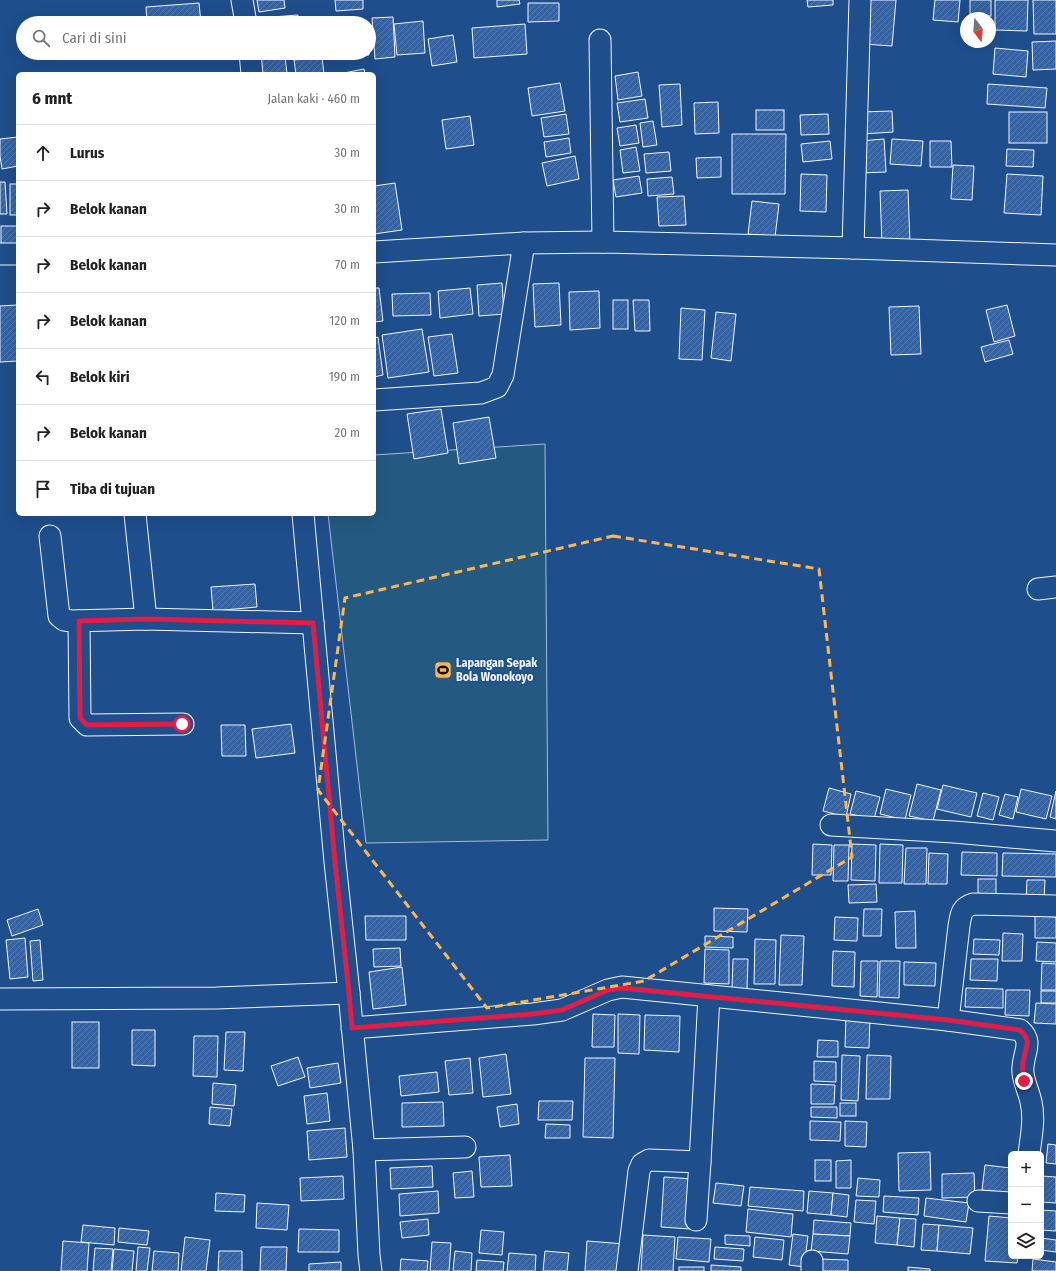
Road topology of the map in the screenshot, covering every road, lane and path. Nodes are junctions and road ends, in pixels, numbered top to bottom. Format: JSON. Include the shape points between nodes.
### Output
{"nodes":[{"id":1,"x":242,"y":0,"type":"edge"},
{"id":2,"x":860,"y":0,"type":"edge"},
{"id":3,"x":245,"y":16,"type":"edge"},
{"id":4,"x":600,"y":40,"type":"dead end"},
{"id":5,"x":251,"y":60,"type":"edge"},
{"id":6,"x":252,"y":72,"type":"edge"},
{"id":7,"x":604,"y":242,"type":"junction"},
{"id":8,"x":524,"y":243,"type":"junction"},
{"id":9,"x":853,"y":248,"type":"junction"},
{"id":10,"x":376,"y":252,"type":"edge"},
{"id":11,"x":0,"y":254,"type":"edge"},
{"id":12,"x":16,"y":254,"type":"edge"},
{"id":13,"x":1056,"y":255,"type":"edge"},
{"id":14,"x":376,"y":400,"type":"edge"},
{"id":15,"x":135,"y":516,"type":"edge"},
{"id":16,"x":303,"y":516,"type":"edge"},
{"id":17,"x":50,"y":536,"type":"dead end"},
{"id":18,"x":146,"y":619,"type":"junction"},
{"id":19,"x":79,"y":621,"type":"junction"},
{"id":20,"x":313,"y":623,"type":"junction"},
{"id":21,"x":182,"y":724,"type":"dead end"},
{"id":22,"x":831,"y":825,"type":"dead end"},
{"id":23,"x":1056,"y":841,"type":"edge"},
{"id":24,"x":1056,"y":906,"type":"edge"},
{"id":25,"x":349,"y":993,"type":"junction"},
{"id":26,"x":709,"y":996,"type":"junction"},
{"id":27,"x":0,"y":999,"type":"edge"},
{"id":28,"x":955,"y":1021,"type":"junction"},
{"id":29,"x":352,"y":1028,"type":"junction"},
{"id":30,"x":465,"y":1147,"type":"dead end"},
{"id":31,"x":364,"y":1150,"type":"junction"},
{"id":32,"x":1029,"y":1151,"type":"edge"},
{"id":33,"x":700,"y":1162,"type":"junction"},
{"id":34,"x":978,"y":1201,"type":"dead end"},
{"id":35,"x":1008,"y":1203,"type":"edge"},
{"id":36,"x":696,"y":1220,"type":"dead end"},
{"id":37,"x":371,"y":1271,"type":"edge"},
{"id":38,"x":627,"y":1271,"type":"edge"}],
"edges":[{"from":1,"to":3,"type":"street"},
{"from":2,"to":9,"type":"street"},
{"from":4,"to":7,"type":"street"},
{"from":5,"to":6,"type":"street"},
{"from":7,"to":8,"type":"street"},
{"from":7,"to":9,"type":"street"},
{"from":8,"to":10,"type":"street"},
{"from":8,"to":14,"type":"street","via":[[503,375],[497,387],[481,393]]},
{"from":9,"to":13,"type":"street"},
{"from":11,"to":12,"type":"street"},
{"from":15,"to":18,"type":"street"},
{"from":16,"to":20,"type":"street"},
{"from":17,"to":19,"type":"street","via":[[59,616],[64,620]]},
{"from":18,"to":19,"type":"street"},
{"from":18,"to":20,"type":"street"},
{"from":19,"to":21,"type":"street","via":[[80,718],[87,725]]},
{"from":20,"to":25,"type":"street"},
{"from":22,"to":23,"type":"street"},
{"from":24,"to":28,"type":"street","via":[[967,906],[962,912],[959,926]]},
{"from":25,"to":27,"type":"street","via":[[216,998]]},
{"from":25,"to":29,"type":"street"},
{"from":26,"to":28,"type":"street"},
{"from":26,"to":29,"type":"street","via":[[622,988],[608,990],[562,1010]]},
{"from":26,"to":33,"type":"street"},
{"from":28,"to":32,"type":"street","via":[[1020,1030],[1026,1035],[1028,1042],[1023,1072],[1033,1115]]},
{"from":29,"to":31,"type":"street"},
{"from":30,"to":31,"type":"street"},
{"from":31,"to":37,"type":"street"},
{"from":33,"to":36,"type":"street"},
{"from":33,"to":38,"type":"street","via":[[649,1160],[642,1164],[638,1171]]},
{"from":34,"to":35,"type":"street"}]}
